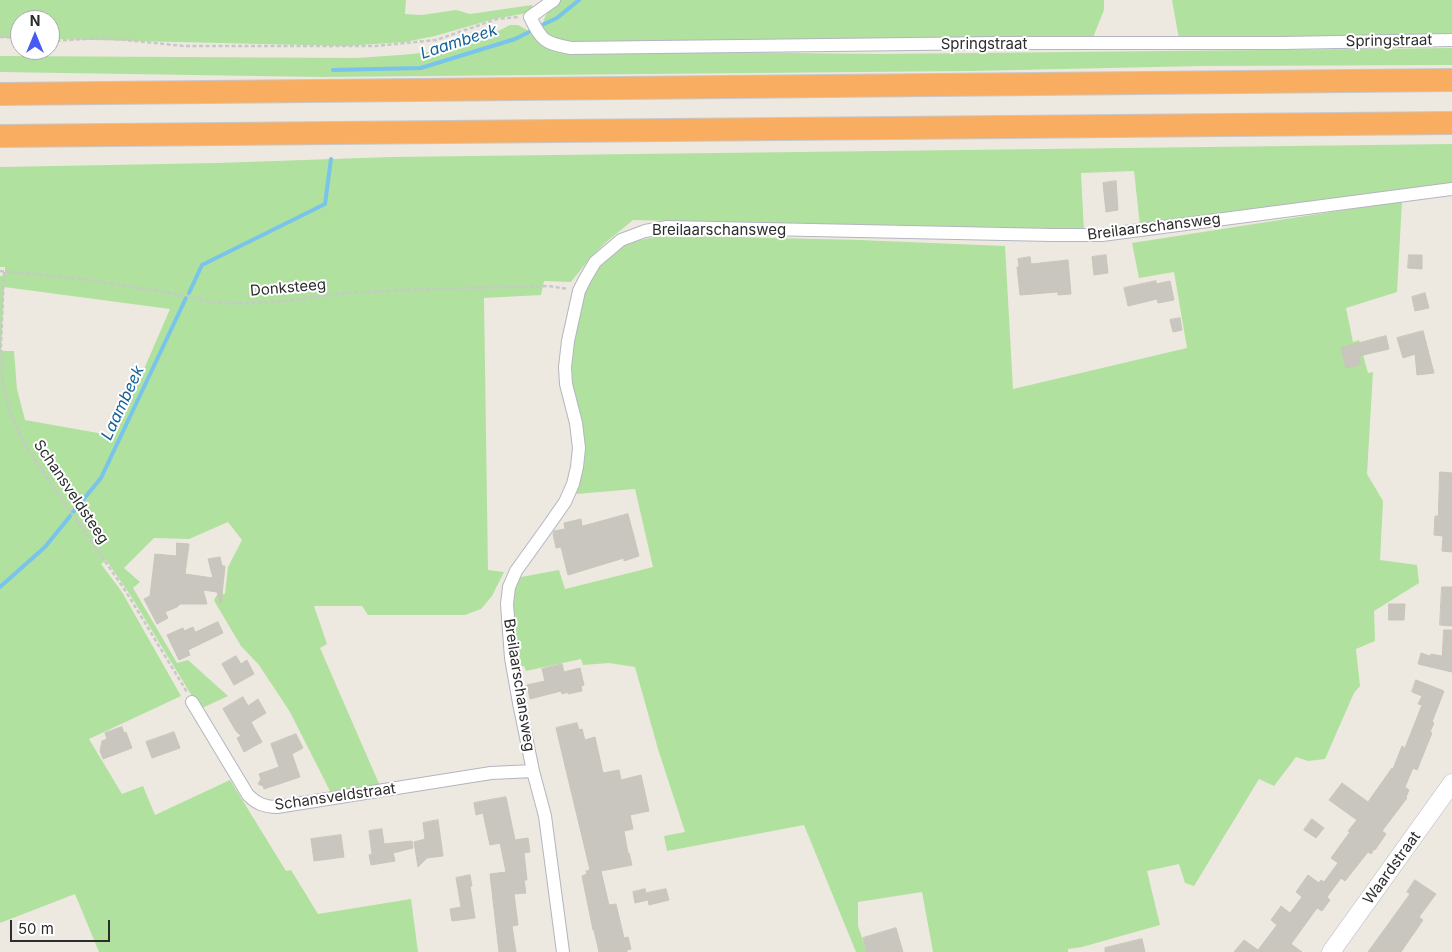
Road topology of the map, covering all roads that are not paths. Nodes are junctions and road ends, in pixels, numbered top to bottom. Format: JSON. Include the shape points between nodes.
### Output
{"nodes":[{"id":1,"x":554,"y":0,"type":"edge"},
{"id":2,"x":1452,"y":40,"type":"edge"},
{"id":3,"x":1452,"y":80,"type":"edge"},
{"id":4,"x":0,"y":89,"type":"edge"},
{"id":5,"x":0,"y":94,"type":"edge"},
{"id":6,"x":24,"y":94,"type":"junction"},
{"id":7,"x":1452,"y":123,"type":"edge"},
{"id":8,"x":0,"y":136,"type":"edge"},
{"id":9,"x":1452,"y":189,"type":"edge"},
{"id":10,"x":192,"y":702,"type":"road end"},
{"id":11,"x":533,"y":771,"type":"junction"},
{"id":12,"x":1452,"y":783,"type":"edge"},
{"id":13,"x":563,"y":952,"type":"edge"},
{"id":14,"x":1331,"y":952,"type":"edge"}],
"edges":[{"from":1,"to":2,"type":"street","name":"Springstraat","via":[[530,17],[538,33],[548,42],[571,48]]},
{"from":3,"to":6,"type":"highway"},
{"from":4,"to":6,"type":"highway"},
{"from":5,"to":6,"type":"highway"},
{"from":7,"to":8,"type":"highway"},
{"from":9,"to":11,"type":"street","name":"Breilaarschansweg","via":[[1102,235],[667,227],[621,240],[596,262],[585,279],[579,291],[568,342],[566,384],[579,448],[573,484],[565,502],[516,571],[509,587],[507,604],[512,658]]},
{"from":10,"to":11,"type":"street","name":"Schansveldstraat","via":[[248,795],[267,807],[491,773]]},
{"from":11,"to":13,"type":"street","name":"Breilaarschansweg","via":[[545,816]]},
{"from":12,"to":14,"type":"street","name":"Waardstraat"}]}
